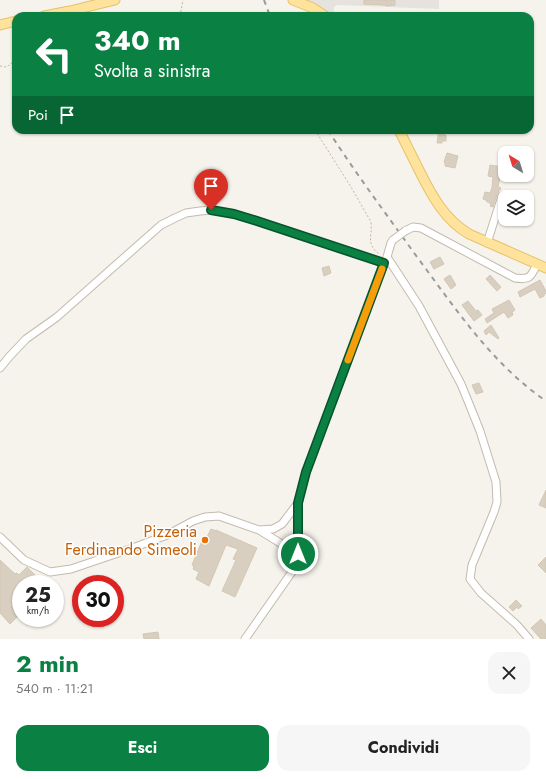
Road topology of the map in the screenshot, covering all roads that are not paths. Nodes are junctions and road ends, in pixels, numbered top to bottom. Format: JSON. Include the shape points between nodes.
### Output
{"nodes":[{"id":1,"x":115,"y":0,"type":"edge"},
{"id":2,"x":293,"y":0,"type":"edge"},
{"id":3,"x":65,"y":12,"type":"edge"},
{"id":4,"x":319,"y":12,"type":"edge"},
{"id":5,"x":12,"y":22,"type":"edge"},
{"id":6,"x":0,"y":25,"type":"edge"},
{"id":7,"x":401,"y":134,"type":"edge"},
{"id":8,"x":498,"y":209,"type":"edge"},
{"id":9,"x":487,"y":243,"type":"junction"},
{"id":10,"x":386,"y":260,"type":"junction"},
{"id":11,"x":537,"y":264,"type":"junction"},
{"id":12,"x":546,"y":268,"type":"edge"},
{"id":13,"x":0,"y":368,"type":"edge"},
{"id":14,"x":298,"y":503,"type":"junction"},
{"id":15,"x":259,"y":530,"type":"junction"},
{"id":16,"x":0,"y":537,"type":"edge"},
{"id":17,"x":298,"y":554,"type":"junction"},
{"id":18,"x":245,"y":639,"type":"edge"},
{"id":19,"x":529,"y":639,"type":"edge"}],
"edges":[{"from":1,"to":3,"type":"main road"},
{"from":2,"to":4,"type":"main road"},
{"from":5,"to":6,"type":"main road"},
{"from":7,"to":9,"type":"main road","via":[[428,187],[446,215],[461,230]]},
{"from":8,"to":9,"type":"street"},
{"from":9,"to":11,"type":"main road"},
{"from":10,"to":11,"type":"street","bridge":true,"via":[[393,240],[413,227],[421,228],[515,278],[525,280],[533,273]]},
{"from":10,"to":13,"type":"street","via":[[234,214],[211,210],[186,213],[161,225],[62,312],[26,339]]},
{"from":10,"to":14,"type":"street","via":[[306,472]]},
{"from":10,"to":19,"type":"street","via":[[419,306],[461,384],[480,431],[496,482],[497,502],[472,565],[470,579]]},
{"from":11,"to":12,"type":"main road"},
{"from":14,"to":15,"type":"street","via":[[282,524],[273,529]]},
{"from":14,"to":17,"type":"street"},
{"from":15,"to":16,"type":"street","via":[[219,516],[205,517],[130,549],[70,569],[50,572],[24,560]]},
{"from":15,"to":17,"type":"street"},
{"from":17,"to":18,"type":"street","via":[[294,569]]}]}
